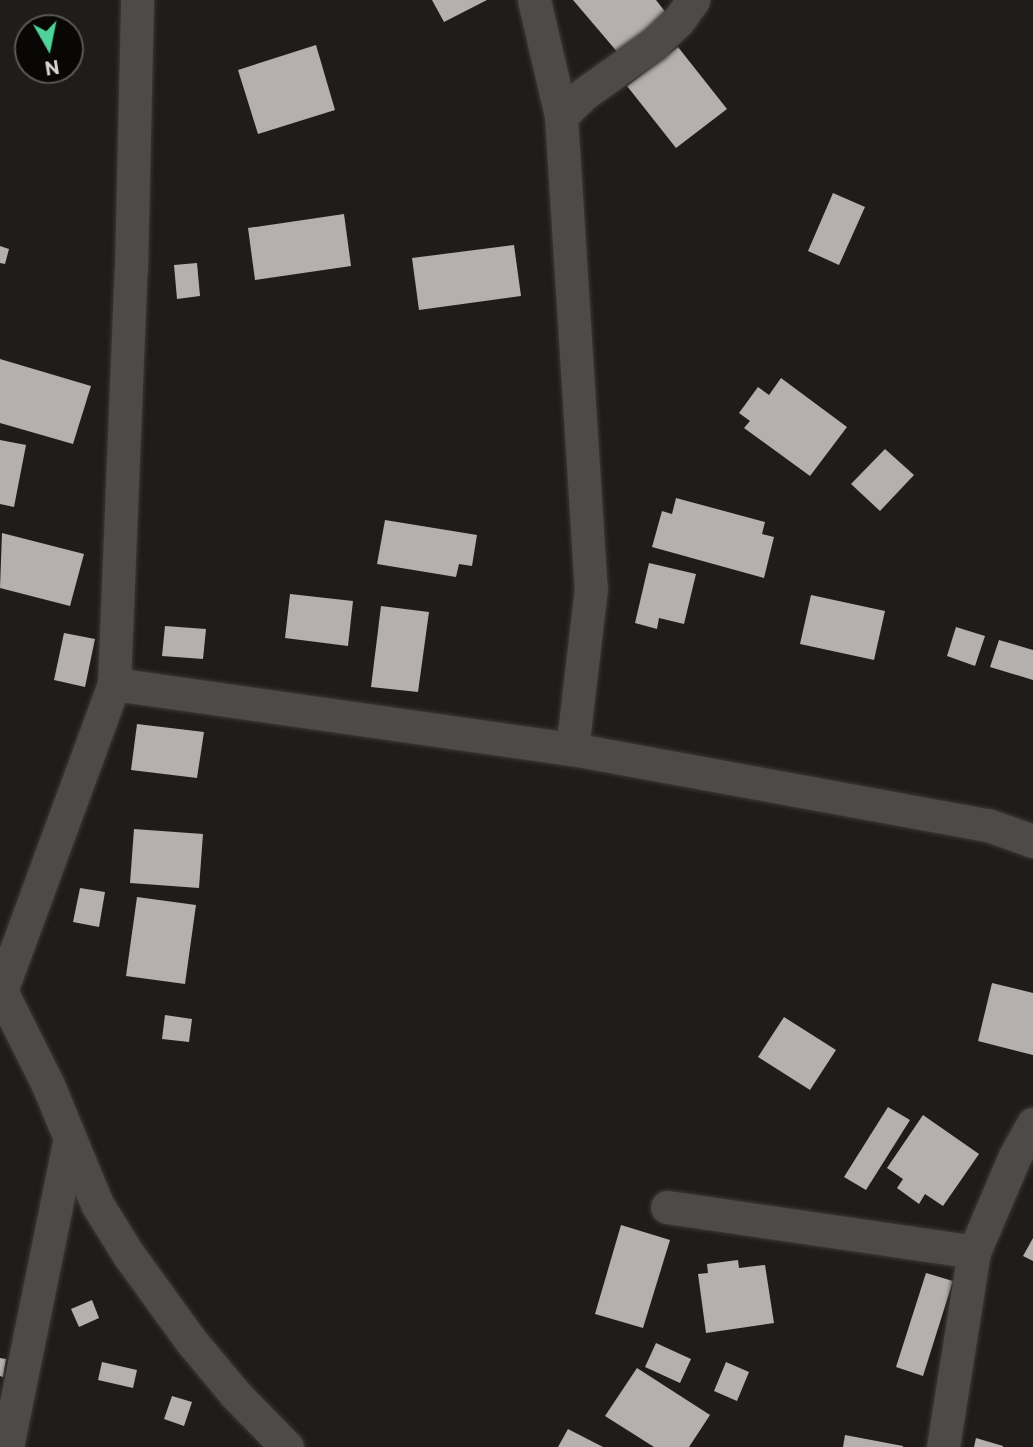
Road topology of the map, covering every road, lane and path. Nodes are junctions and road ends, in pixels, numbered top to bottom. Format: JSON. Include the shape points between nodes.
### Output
{"nodes":[{"id":1,"x":136,"y":0,"type":"edge"},
{"id":2,"x":534,"y":0,"type":"edge"},
{"id":3,"x":693,"y":0,"type":"edge"},
{"id":4,"x":561,"y":116,"type":"junction"},
{"id":5,"x":114,"y":684,"type":"junction"},
{"id":6,"x":572,"y":748,"type":"junction"},
{"id":7,"x":1033,"y":841,"type":"edge"},
{"id":8,"x":1,"y":990,"type":"edge"},
{"id":9,"x":1033,"y":1124,"type":"edge"},
{"id":10,"x":69,"y":1141,"type":"junction"},
{"id":11,"x":667,"y":1207,"type":"dead end"},
{"id":12,"x":974,"y":1252,"type":"junction"},
{"id":13,"x":7,"y":1447,"type":"edge"},
{"id":14,"x":286,"y":1447,"type":"edge"},
{"id":15,"x":943,"y":1447,"type":"edge"}],
"edges":[{"from":1,"to":5,"type":"street","via":[[131,269]]},
{"from":2,"to":4,"type":"street"},
{"from":3,"to":4,"type":"street","via":[[654,44],[584,93]]},
{"from":4,"to":6,"type":"street","via":[[591,588]]},
{"from":5,"to":6,"type":"street"},
{"from":5,"to":8,"type":"street"},
{"from":6,"to":7,"type":"street","via":[[988,825]]},
{"from":8,"to":10,"type":"street","via":[[48,1085]]},
{"from":9,"to":12,"type":"street"},
{"from":10,"to":13,"type":"street"},
{"from":10,"to":14,"type":"street","via":[[97,1204],[151,1289],[236,1395]]},
{"from":11,"to":12,"type":"street"},
{"from":12,"to":15,"type":"street"}]}
